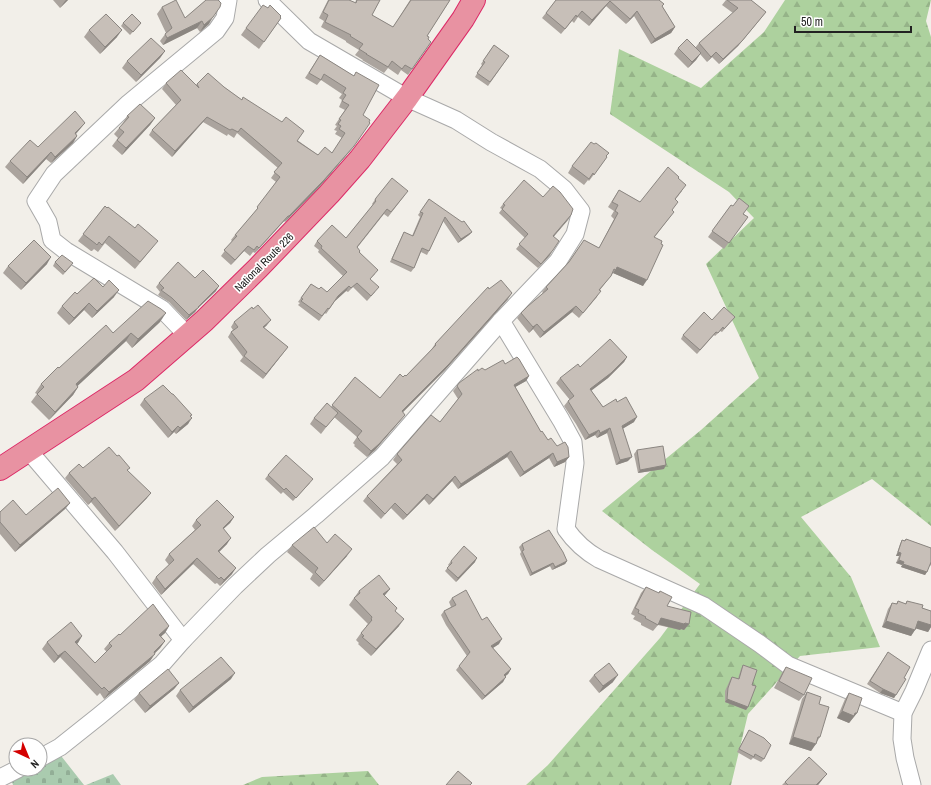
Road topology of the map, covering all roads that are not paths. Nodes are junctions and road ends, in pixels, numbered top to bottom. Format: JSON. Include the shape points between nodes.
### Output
{"nodes":[{"id":1,"x":228,"y":0,"type":"edge"},
{"id":2,"x":267,"y":0,"type":"edge"},
{"id":3,"x":474,"y":0,"type":"edge"},
{"id":4,"x":407,"y":98,"type":"junction"},
{"id":5,"x":501,"y":321,"type":"junction"},
{"id":6,"x":187,"y":335,"type":"junction"},
{"id":7,"x":28,"y":450,"type":"junction"},
{"id":8,"x":0,"y":468,"type":"edge"},
{"id":9,"x":183,"y":640,"type":"junction"},
{"id":10,"x":931,"y":650,"type":"edge"},
{"id":11,"x":903,"y":713,"type":"junction"},
{"id":12,"x":48,"y":754,"type":"edge"},
{"id":13,"x":912,"y":785,"type":"edge"}],
"edges":[{"from":1,"to":6,"type":"street","via":[[225,18],[216,32],[129,103],[54,174],[36,201],[48,222],[52,240],[162,309]]},
{"from":2,"to":4,"type":"street","via":[[309,41]]},
{"from":3,"to":4,"type":"highway","name":"National Route 226"},
{"from":4,"to":5,"type":"street","via":[[456,120],[540,169],[564,189],[581,211],[575,234],[558,261]]},
{"from":4,"to":6,"type":"highway","name":"National Route 226","via":[[329,194],[258,268]]},
{"from":5,"to":9,"type":"street","via":[[382,457],[268,555]]},
{"from":5,"to":11,"type":"street","via":[[572,442],[575,463],[566,529],[580,547],[598,559],[704,606],[788,665]]},
{"from":6,"to":7,"type":"highway","name":"National Route 226","via":[[136,380]]},
{"from":7,"to":8,"type":"highway","name":"National Route 226"},
{"from":7,"to":9,"type":"street","via":[[115,552]]},
{"from":9,"to":12,"type":"street","via":[[162,664],[111,707]]},
{"from":10,"to":11,"type":"street"},
{"from":11,"to":13,"type":"street","via":[[902,739]]}]}
